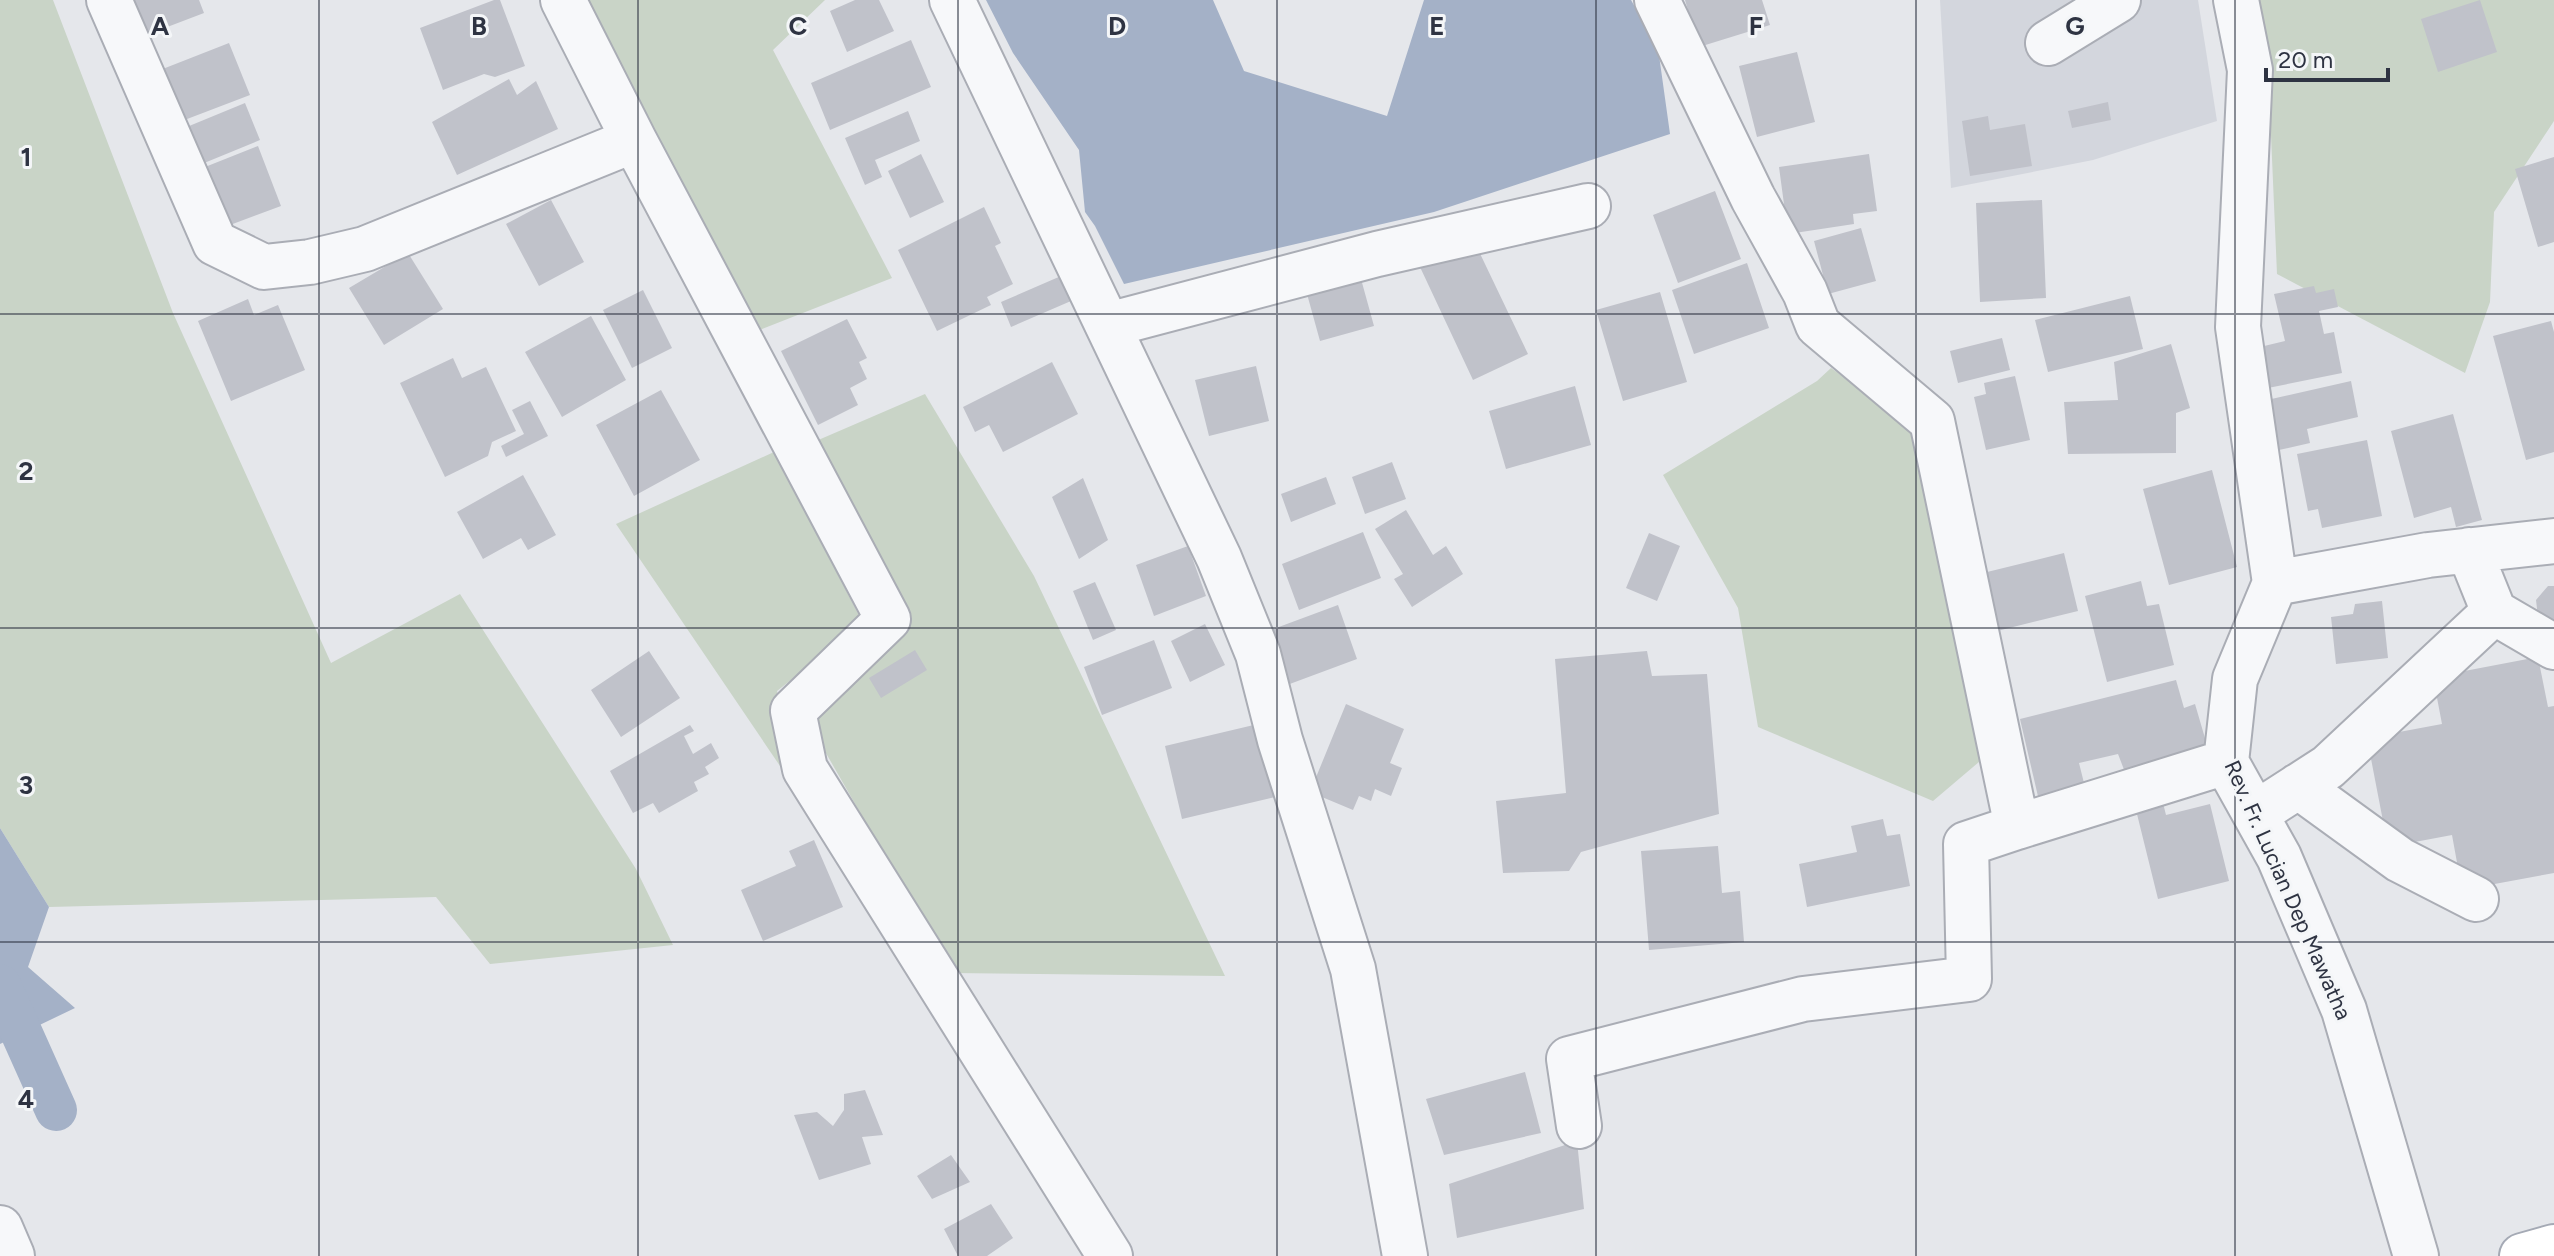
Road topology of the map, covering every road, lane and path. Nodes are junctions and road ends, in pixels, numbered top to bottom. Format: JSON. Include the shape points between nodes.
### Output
{"nodes":[{"id":1,"x":109,"y":0,"type":"edge"},
{"id":2,"x":563,"y":0,"type":"edge"},
{"id":3,"x":952,"y":0,"type":"edge"},
{"id":4,"x":1657,"y":0,"type":"edge"},
{"id":5,"x":2118,"y":0,"type":"edge"},
{"id":6,"x":2236,"y":0,"type":"edge"},
{"id":7,"x":2048,"y":43,"type":"dead end"},
{"id":8,"x":634,"y":140,"type":"junction"},
{"id":9,"x":1588,"y":206,"type":"dead end"},
{"id":10,"x":1108,"y":325,"type":"junction"},
{"id":11,"x":2554,"y":541,"type":"edge"},
{"id":12,"x":2469,"y":550,"type":"junction"},
{"id":13,"x":2275,"y":583,"type":"junction"},
{"id":14,"x":2494,"y":612,"type":"junction"},
{"id":15,"x":2554,"y":647,"type":"edge"},
{"id":16,"x":2226,"y":762,"type":"junction"},
{"id":17,"x":2298,"y":786,"type":"junction"},
{"id":18,"x":2255,"y":814,"type":"junction"},
{"id":19,"x":2017,"y":827,"type":"junction"},
{"id":20,"x":2476,"y":899,"type":"dead end"},
{"id":21,"x":1579,"y":1126,"type":"dead end"},
{"id":22,"x":0,"y":1228,"type":"edge"},
{"id":23,"x":2554,"y":1247,"type":"edge"},
{"id":24,"x":12,"y":1256,"type":"edge"},
{"id":25,"x":1110,"y":1256,"type":"edge"},
{"id":26,"x":1405,"y":1256,"type":"edge"},
{"id":27,"x":2416,"y":1256,"type":"edge"},
{"id":28,"x":2522,"y":1256,"type":"edge"}],
"edges":[{"from":1,"to":8,"type":"street","via":[[215,243],[264,267],[365,249]]},
{"from":2,"to":8,"type":"street"},
{"from":3,"to":10,"type":"street"},
{"from":4,"to":19,"type":"street","via":[[1818,325],[1932,421]]},
{"from":5,"to":7,"type":"street"},
{"from":6,"to":13,"type":"street","via":[[2250,70],[2238,327]]},
{"from":8,"to":25,"type":"street","via":[[888,619],[793,711],[805,769]]},
{"from":9,"to":10,"type":"street","via":[[1377,254]]},
{"from":10,"to":26,"type":"street","via":[[1219,558],[1258,654],[1353,969]]},
{"from":11,"to":12,"type":"street"},
{"from":12,"to":13,"type":"street"},
{"from":12,"to":14,"type":"street"},
{"from":13,"to":16,"type":"street","name":"Rev. Fr. Lucian Dep Mawatha","via":[[2235,679]]},
{"from":14,"to":15,"type":"street"},
{"from":14,"to":17,"type":"street","via":[[2328,767]]},
{"from":16,"to":18,"type":"street","name":"Rev. Fr. Lucian Dep Mawatha"},
{"from":16,"to":19,"type":"street"},
{"from":17,"to":18,"type":"street"},
{"from":17,"to":20,"type":"street","via":[[2400,860]]},
{"from":18,"to":27,"type":"street","name":"Rev. Fr. Lucian Dep Mawatha","via":[[2279,857],[2344,1010]]},
{"from":19,"to":21,"type":"street","via":[[1966,844],[1969,979],[1803,999],[1569,1059]]},
{"from":22,"to":24,"type":"street"},
{"from":23,"to":28,"type":"main road"}]}
